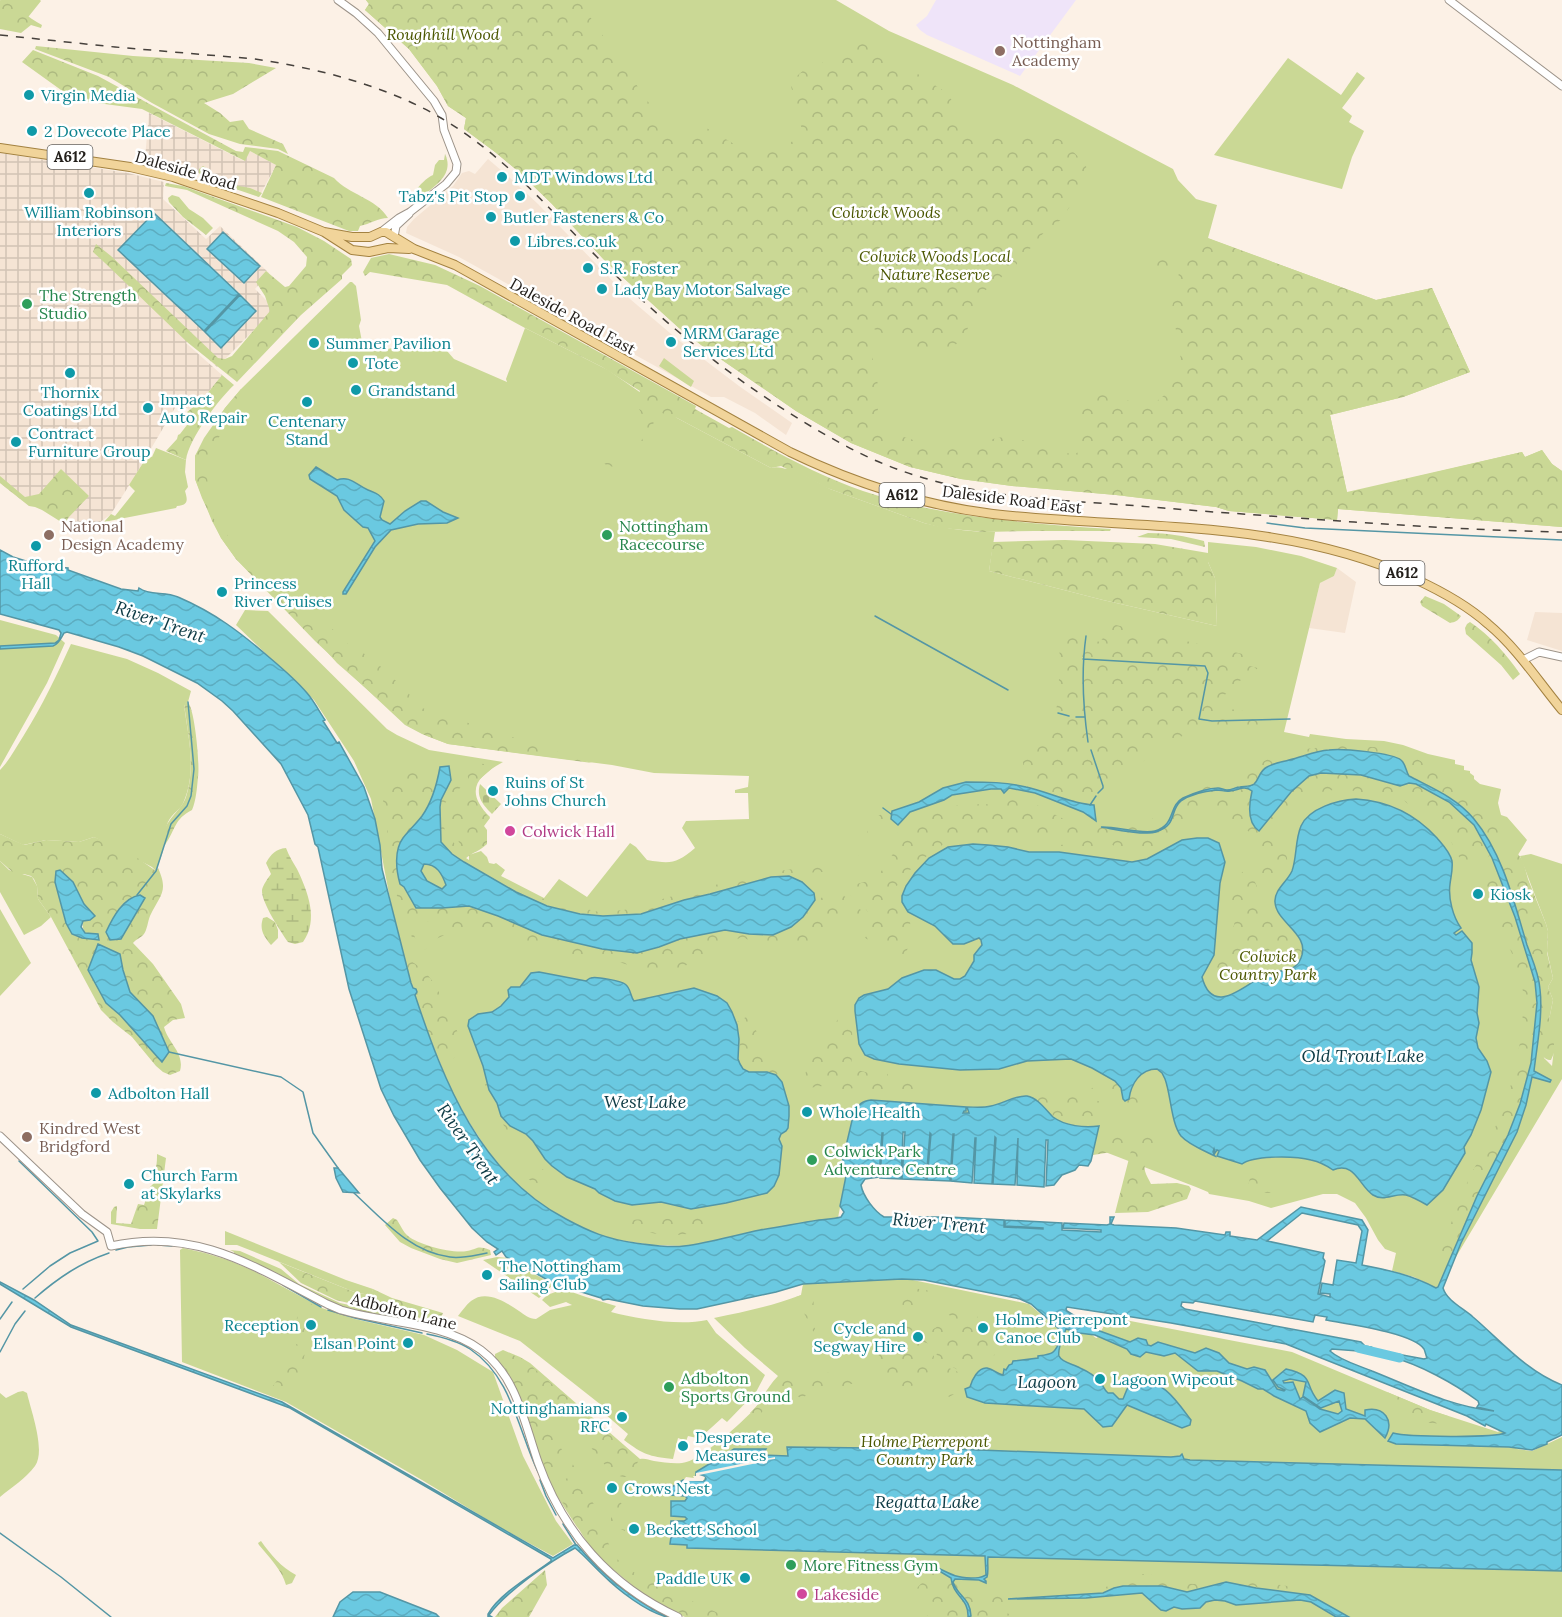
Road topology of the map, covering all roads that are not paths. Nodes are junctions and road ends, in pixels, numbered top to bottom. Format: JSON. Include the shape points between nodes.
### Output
{"nodes":[{"id":1,"x":338,"y":0,"type":"edge"},
{"id":2,"x":1449,"y":0,"type":"edge"},
{"id":3,"x":1562,"y":86,"type":"edge"},
{"id":4,"x":0,"y":148,"type":"edge"},
{"id":5,"x":410,"y":212,"type":"junction"},
{"id":6,"x":324,"y":232,"type":"junction"},
{"id":7,"x":381,"y":232,"type":"junction"},
{"id":8,"x":370,"y":237,"type":"junction"},
{"id":9,"x":394,"y":238,"type":"junction"},
{"id":10,"x":388,"y":248,"type":"junction"},
{"id":11,"x":414,"y":249,"type":"junction"},
{"id":12,"x":372,"y":251,"type":"junction"},
{"id":13,"x":1562,"y":657,"type":"edge"},
{"id":14,"x":1523,"y":660,"type":"junction"},
{"id":15,"x":1562,"y":710,"type":"edge"},
{"id":16,"x":0,"y":1136,"type":"edge"},
{"id":17,"x":678,"y":1617,"type":"edge"}],
"edges":[{"from":1,"to":5,"type":"street","via":[[378,33],[444,119],[456,172]]},
{"from":2,"to":3,"type":"street"},
{"from":4,"to":6,"type":"main road","name":"Daleside Road","number":"A612","via":[[162,174]]},
{"from":5,"to":7,"type":"street"},
{"from":5,"to":9,"type":"street","via":[[396,226]]},
{"from":6,"to":8,"type":"main road","name":"Daleside Road","number":"A612"},
{"from":6,"to":12,"type":"main road","name":"Daleside Road","number":"A612","via":[[352,250]]},
{"from":7,"to":8,"type":"main road"},
{"from":7,"to":9,"type":"main road"},
{"from":8,"to":12,"type":"main road","via":[[367,246]]},
{"from":9,"to":10,"type":"main road"},
{"from":9,"to":11,"type":"main road","name":"Daleside Road East","number":"A612"},
{"from":10,"to":11,"type":"main road","name":"Daleside Road East","number":"A612"},
{"from":10,"to":12,"type":"main road"},
{"from":11,"to":14,"type":"main road","name":"Daleside Road East","number":"A612","via":[[454,266],[790,452],[875,488],[992,514],[1215,530],[1295,541],[1349,554],[1444,594],[1488,623]]},
{"from":13,"to":14,"type":"street","via":[[1539,652]]},
{"from":14,"to":15,"type":"main road","number":"A612"},
{"from":16,"to":17,"type":"street","name":"Adbolton Lane","via":[[82,1214],[107,1232],[111,1246],[156,1240],[206,1248],[242,1260],[341,1310],[448,1334],[481,1350],[508,1380],[555,1501],[591,1556],[625,1586]]}]}
